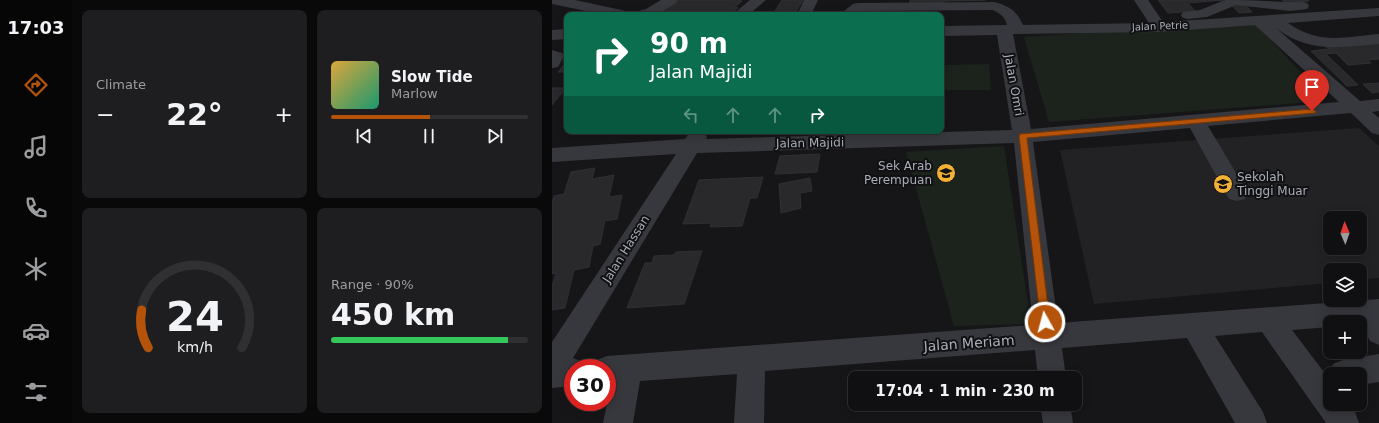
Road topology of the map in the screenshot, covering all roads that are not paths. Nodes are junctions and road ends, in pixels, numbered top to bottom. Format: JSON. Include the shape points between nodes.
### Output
{"nodes":[{"id":1,"x":555,"y":0,"type":"edge"},
{"id":2,"x":671,"y":0,"type":"edge"},
{"id":3,"x":759,"y":0,"type":"edge"},
{"id":4,"x":811,"y":0,"type":"edge"},
{"id":5,"x":1142,"y":0,"type":"edge"},
{"id":6,"x":581,"y":2,"type":"edge"},
{"id":7,"x":603,"y":12,"type":"edge"},
{"id":8,"x":652,"y":12,"type":"edge"},
{"id":9,"x":743,"y":12,"type":"edge"},
{"id":10,"x":805,"y":12,"type":"edge"},
{"id":11,"x":850,"y":12,"type":"edge"},
{"id":12,"x":1379,"y":12,"type":"edge"},
{"id":13,"x":1346,"y":16,"type":"junction"},
{"id":14,"x":1276,"y":20,"type":"junction"},
{"id":15,"x":1259,"y":21,"type":"junction"},
{"id":16,"x":1156,"y":22,"type":"junction"},
{"id":17,"x":1010,"y":30,"type":"junction"},
{"id":18,"x":944,"y":31,"type":"edge"},
{"id":19,"x":564,"y":34,"type":"edge"},
{"id":20,"x":552,"y":35,"type":"edge"},
{"id":21,"x":1376,"y":39,"type":"edge"},
{"id":22,"x":552,"y":56,"type":"edge"},
{"id":23,"x":552,"y":62,"type":"edge"},
{"id":24,"x":1379,"y":105,"type":"edge"},
{"id":25,"x":1356,"y":108,"type":"junction"},
{"id":26,"x":1195,"y":121,"type":"junction"},
{"id":27,"x":1379,"y":128,"type":"edge"},
{"id":28,"x":1023,"y":136,"type":"junction"},
{"id":29,"x":696,"y":138,"type":"edge"},
{"id":30,"x":552,"y":155,"type":"edge"},
{"id":31,"x":1237,"y":193,"type":"dead end"},
{"id":32,"x":1375,"y":319,"type":"edge"},
{"id":33,"x":1269,"y":320,"type":"junction"},
{"id":34,"x":1194,"y":326,"type":"junction"},
{"id":35,"x":1047,"y":338,"type":"junction"},
{"id":36,"x":752,"y":359,"type":"junction"},
{"id":37,"x":552,"y":368,"type":"edge"},
{"id":38,"x":1379,"y":368,"type":"edge"},
{"id":39,"x":617,"y":369,"type":"edge"},
{"id":40,"x":1367,"y":370,"type":"edge"},
{"id":41,"x":1051,"y":371,"type":"edge"},
{"id":42,"x":564,"y":373,"type":"edge"},
{"id":43,"x":552,"y":374,"type":"edge"},
{"id":44,"x":1321,"y":378,"type":"edge"},
{"id":45,"x":1056,"y":411,"type":"edge"},
{"id":46,"x":1335,"y":411,"type":"edge"},
{"id":47,"x":618,"y":423,"type":"edge"},
{"id":48,"x":749,"y":423,"type":"edge"},
{"id":49,"x":1058,"y":423,"type":"edge"},
{"id":50,"x":1252,"y":423,"type":"edge"},
{"id":51,"x":1344,"y":423,"type":"edge"}],
"edges":[{"from":1,"to":6,"type":"street"},
{"from":2,"to":8,"type":"street"},
{"from":3,"to":9,"type":"street"},
{"from":4,"to":10,"type":"street"},
{"from":5,"to":16,"type":"street"},
{"from":6,"to":7,"type":"street"},
{"from":11,"to":17,"type":"street","name":"Jalan Omri","via":[[858,7],[994,6],[1001,8],[1014,19]]},
{"from":12,"to":13,"type":"street","name":"Jalan Petrie"},
{"from":13,"to":14,"type":"street","name":"Jalan Petrie"},
{"from":13,"to":16,"type":"street","via":[[1330,3],[1290,7],[1235,2],[1202,14]]},
{"from":13,"to":21,"type":"street"},
{"from":14,"to":15,"type":"street","name":"Jalan Petrie"},
{"from":14,"to":21,"type":"street","via":[[1299,36],[1322,44]]},
{"from":15,"to":16,"type":"street","name":"Jalan Petrie"},
{"from":15,"to":25,"type":"street"},
{"from":16,"to":17,"type":"street","name":"Jalan Petrie"},
{"from":17,"to":18,"type":"street","name":"Jalan Petrie"},
{"from":17,"to":28,"type":"street","name":"Jalan Omri"},
{"from":19,"to":20,"type":"street"},
{"from":22,"to":23,"type":"street","via":[[556,56]]},
{"from":24,"to":25,"type":"street","name":"Jalan Majidi"},
{"from":25,"to":26,"type":"street","name":"Jalan Majidi"},
{"from":25,"to":27,"type":"street"},
{"from":26,"to":28,"type":"street","name":"Jalan Majidi"},
{"from":26,"to":31,"type":"street"},
{"from":28,"to":29,"type":"street","name":"Jalan Majidi"},
{"from":28,"to":35,"type":"street","name":"Jalan Omri"},
{"from":29,"to":30,"type":"street","name":"Jalan Majidi"},
{"from":29,"to":37,"type":"street","name":"Jalan Hassan"},
{"from":32,"to":33,"type":"street","name":"Jalan Meriam"},
{"from":33,"to":34,"type":"street","name":"Jalan Meriam"},
{"from":33,"to":44,"type":"street"},
{"from":34,"to":35,"type":"street","name":"Jalan Meriam"},
{"from":34,"to":50,"type":"street"},
{"from":35,"to":36,"type":"street","name":"Jalan Meriam"},
{"from":35,"to":41,"type":"street","name":"Jalan Omri"},
{"from":36,"to":39,"type":"street","name":"Jalan Meriam"},
{"from":36,"to":48,"type":"street"},
{"from":38,"to":40,"type":"street"},
{"from":39,"to":47,"type":"street"},
{"from":42,"to":43,"type":"street"},
{"from":45,"to":49,"type":"street"},
{"from":46,"to":51,"type":"street"}]}
